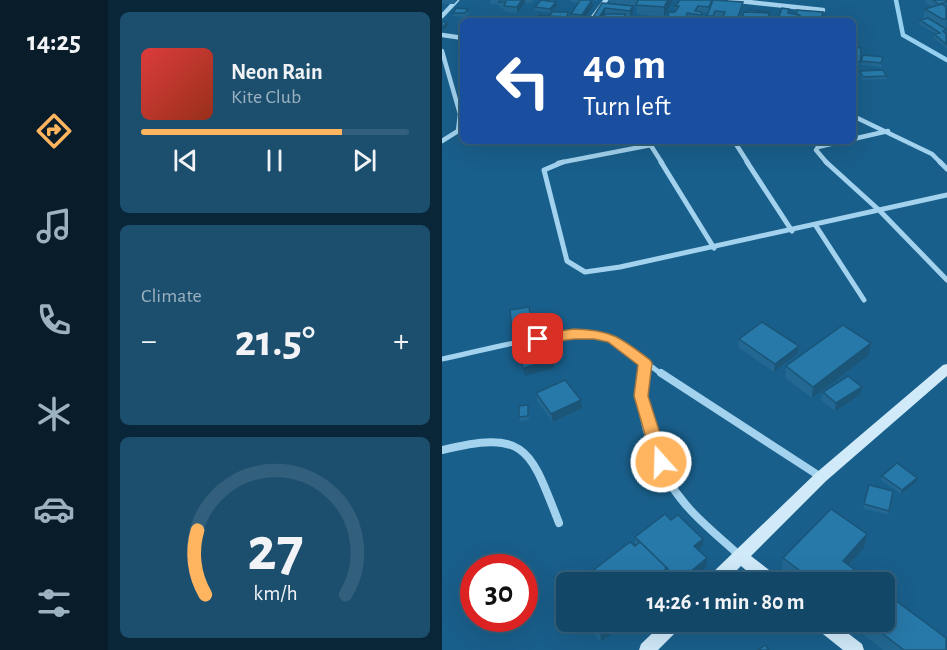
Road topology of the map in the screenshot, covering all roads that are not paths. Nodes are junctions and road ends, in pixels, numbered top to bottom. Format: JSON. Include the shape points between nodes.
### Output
{"nodes":[{"id":1,"x":457,"y":0,"type":"edge"},
{"id":2,"x":606,"y":0,"type":"edge"},
{"id":3,"x":730,"y":0,"type":"edge"},
{"id":4,"x":823,"y":10,"type":"edge"},
{"id":5,"x":442,"y":16,"type":"edge"},
{"id":6,"x":592,"y":18,"type":"edge"},
{"id":7,"x":442,"y":35,"type":"edge"},
{"id":8,"x":460,"y":38,"type":"edge"},
{"id":9,"x":442,"y":51,"type":"edge"},
{"id":10,"x":460,"y":114,"type":"edge"},
{"id":11,"x":856,"y":117,"type":"edge"},
{"id":12,"x":460,"y":126,"type":"edge"},
{"id":13,"x":888,"y":131,"type":"junction"},
{"id":14,"x":856,"y":138,"type":"edge"},
{"id":15,"x":442,"y":141,"type":"edge"},
{"id":16,"x":646,"y":144,"type":"edge"},
{"id":17,"x":651,"y":144,"type":"edge"},
{"id":18,"x":736,"y":144,"type":"edge"},
{"id":19,"x":831,"y":144,"type":"edge"},
{"id":20,"x":946,"y":169,"type":"edge"},
{"id":21,"x":946,"y":195,"type":"edge"},
{"id":22,"x":880,"y":211,"type":"junction"},
{"id":23,"x":816,"y":226,"type":"junction"},
{"id":24,"x":792,"y":231,"type":"junction"},
{"id":25,"x":714,"y":248,"type":"junction"},
{"id":26,"x":946,"y":280,"type":"edge"},
{"id":27,"x":864,"y":300,"type":"dead end"},
{"id":28,"x":442,"y":359,"type":"edge"},
{"id":29,"x":645,"y":363,"type":"junction"},
{"id":30,"x":946,"y":368,"type":"edge"},
{"id":31,"x":442,"y":450,"type":"edge"},
{"id":32,"x":821,"y":477,"type":"junction"},
{"id":33,"x":559,"y":523,"type":"dead end"},
{"id":34,"x":740,"y":556,"type":"junction"},
{"id":35,"x":724,"y":572,"type":"edge"},
{"id":36,"x":760,"y":572,"type":"edge"},
{"id":37,"x":665,"y":632,"type":"edge"},
{"id":38,"x":833,"y":632,"type":"edge"},
{"id":39,"x":647,"y":650,"type":"edge"},
{"id":40,"x":856,"y":650,"type":"edge"}],
"edges":[{"from":1,"to":5,"type":"street"},
{"from":2,"to":6,"type":"street"},
{"from":3,"to":4,"type":"street"},
{"from":7,"to":8,"type":"street"},
{"from":9,"to":10,"type":"street"},
{"from":11,"to":13,"type":"street"},
{"from":12,"to":15,"type":"street"},
{"from":13,"to":14,"type":"street"},
{"from":13,"to":20,"type":"street","via":[[932,154]]},
{"from":16,"to":25,"type":"street","via":[[546,167],[544,175],[567,261],[572,268],[588,272]]},
{"from":17,"to":25,"type":"street"},
{"from":18,"to":24,"type":"street"},
{"from":19,"to":22,"type":"street","via":[[816,150]]},
{"from":21,"to":22,"type":"street"},
{"from":22,"to":23,"type":"street"},
{"from":22,"to":26,"type":"street"},
{"from":23,"to":24,"type":"street"},
{"from":23,"to":27,"type":"street"},
{"from":24,"to":25,"type":"street"},
{"from":28,"to":29,"type":"street","via":[[574,334],[612,339]]},
{"from":29,"to":32,"type":"street"},
{"from":29,"to":34,"type":"street","via":[[641,396],[661,462],[685,504]]},
{"from":30,"to":32,"type":"main road"},
{"from":31,"to":33,"type":"street","via":[[486,439],[525,449]]},
{"from":32,"to":34,"type":"main road"},
{"from":34,"to":35,"type":"main road"},
{"from":34,"to":36,"type":"main road"},
{"from":37,"to":39,"type":"main road"},
{"from":38,"to":40,"type":"main road"}]}
